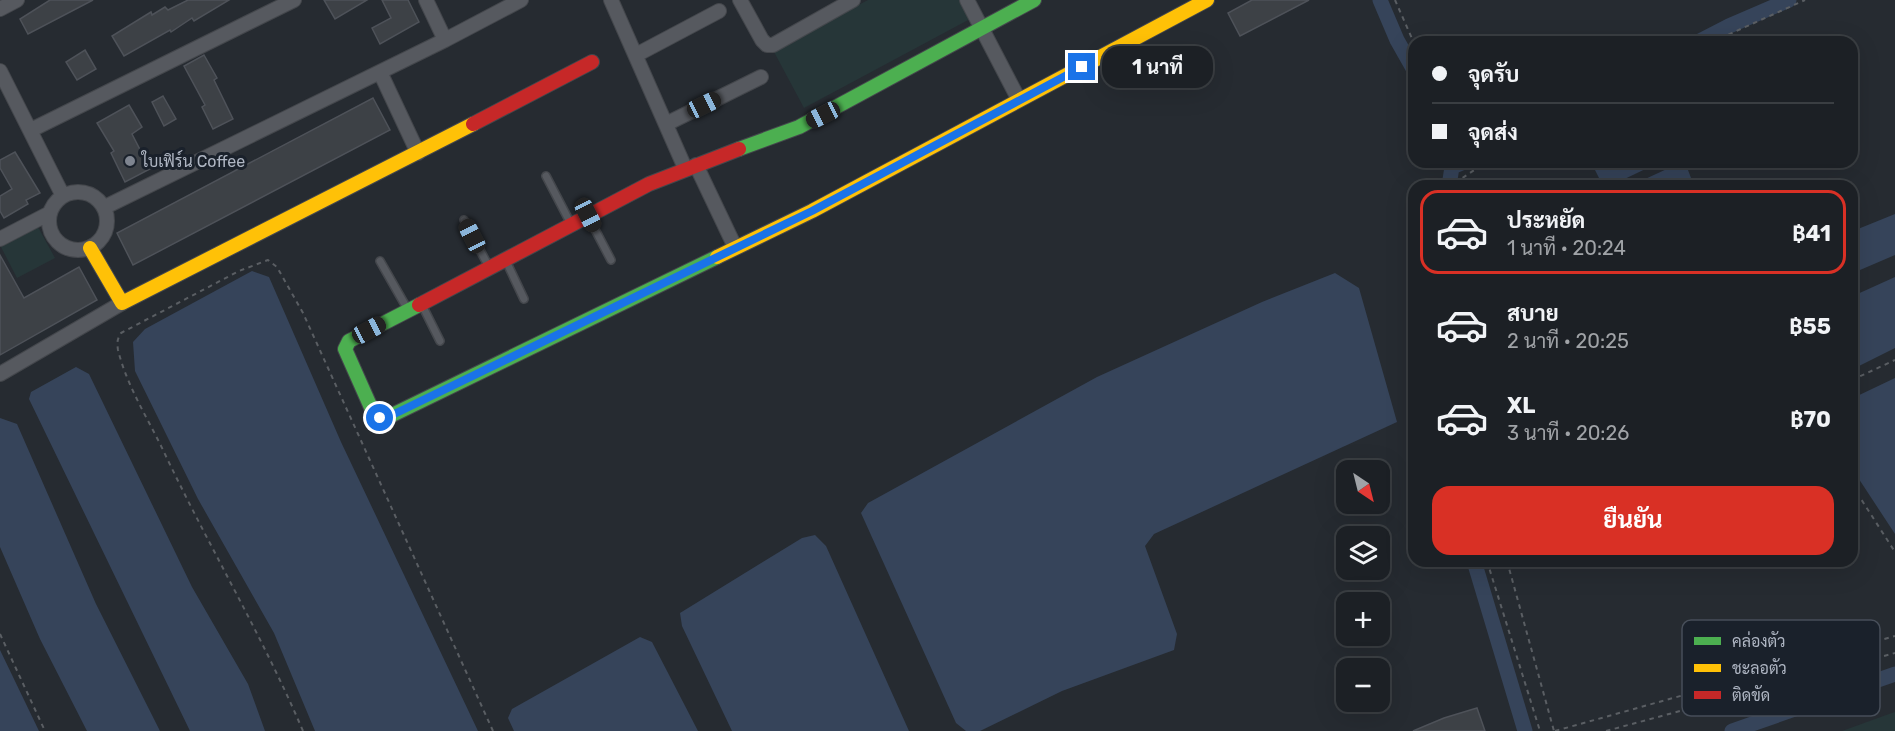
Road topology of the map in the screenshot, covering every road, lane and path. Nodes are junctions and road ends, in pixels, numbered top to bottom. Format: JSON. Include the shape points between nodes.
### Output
{"nodes":[{"id":1,"x":17,"y":0,"type":"edge"},
{"id":2,"x":294,"y":0,"type":"edge"},
{"id":3,"x":426,"y":0,"type":"edge"},
{"id":4,"x":520,"y":0,"type":"edge"},
{"id":5,"x":611,"y":0,"type":"edge"},
{"id":6,"x":740,"y":0,"type":"edge"},
{"id":7,"x":853,"y":0,"type":"edge"},
{"id":8,"x":967,"y":0,"type":"edge"},
{"id":9,"x":1034,"y":0,"type":"edge"},
{"id":10,"x":1207,"y":0,"type":"edge"},
{"id":11,"x":1395,"y":0,"type":"edge"},
{"id":12,"x":1805,"y":0,"type":"edge"},
{"id":13,"x":0,"y":9,"type":"edge"},
{"id":14,"x":718,"y":11,"type":"dead end"},
{"id":15,"x":980,"y":28,"type":"junction"},
{"id":16,"x":1411,"y":36,"type":"edge"},
{"id":17,"x":1725,"y":36,"type":"edge"},
{"id":18,"x":445,"y":40,"type":"junction"},
{"id":19,"x":636,"y":55,"type":"junction"},
{"id":20,"x":592,"y":62,"type":"dead end"},
{"id":21,"x":0,"y":71,"type":"edge"},
{"id":22,"x":380,"y":72,"type":"junction"},
{"id":23,"x":761,"y":77,"type":"dead end"},
{"id":24,"x":3,"y":85,"type":"edge"},
{"id":25,"x":1019,"y":100,"type":"junction"},
{"id":26,"x":666,"y":124,"type":"junction"},
{"id":27,"x":31,"y":130,"type":"junction"},
{"id":28,"x":418,"y":153,"type":"junction"},
{"id":29,"x":690,"y":166,"type":"junction"},
{"id":30,"x":1477,"y":168,"type":"edge"},
{"id":31,"x":546,"y":177,"type":"dead end"},
{"id":32,"x":1461,"y":180,"type":"edge"},
{"id":33,"x":63,"y":196,"type":"junction"},
{"id":34,"x":105,"y":207,"type":"junction"},
{"id":35,"x":50,"y":213,"type":"junction"},
{"id":36,"x":588,"y":215,"type":"junction"},
{"id":37,"x":464,"y":220,"type":"dead end"},
{"id":38,"x":571,"y":224,"type":"junction"},
{"id":39,"x":0,"y":239,"type":"edge"},
{"id":40,"x":735,"y":247,"type":"junction"},
{"id":41,"x":90,"y":248,"type":"junction"},
{"id":42,"x":504,"y":259,"type":"junction"},
{"id":43,"x":611,"y":260,"type":"dead end"},
{"id":44,"x":380,"y":261,"type":"dead end"},
{"id":45,"x":489,"y":267,"type":"junction"},
{"id":46,"x":524,"y":299,"type":"dead end"},
{"id":47,"x":122,"y":303,"type":"junction"},
{"id":48,"x":421,"y":303,"type":"junction"},
{"id":49,"x":408,"y":310,"type":"junction"},
{"id":50,"x":440,"y":341,"type":"dead end"},
{"id":51,"x":1895,"y":360,"type":"edge"},
{"id":52,"x":0,"y":374,"type":"edge"},
{"id":53,"x":1858,"y":377,"type":"edge"},
{"id":54,"x":1858,"y":494,"type":"edge"},
{"id":55,"x":1895,"y":552,"type":"edge"},
{"id":56,"x":1489,"y":567,"type":"edge"},
{"id":57,"x":1509,"y":567,"type":"edge"},
{"id":58,"x":0,"y":634,"type":"edge"},
{"id":59,"x":1895,"y":636,"type":"edge"},
{"id":60,"x":1880,"y":640,"type":"edge"},
{"id":61,"x":1895,"y":653,"type":"edge"},
{"id":62,"x":1880,"y":657,"type":"edge"},
{"id":63,"x":1682,"y":695,"type":"edge"},
{"id":64,"x":1682,"y":710,"type":"edge"},
{"id":65,"x":45,"y":731,"type":"edge"},
{"id":66,"x":303,"y":731,"type":"edge"},
{"id":67,"x":494,"y":731,"type":"edge"},
{"id":68,"x":1540,"y":731,"type":"edge"},
{"id":69,"x":1554,"y":731,"type":"edge"},
{"id":70,"x":1606,"y":731,"type":"edge"}],
"edges":[{"from":1,"to":13,"type":"street"},
{"from":2,"to":27,"type":"street"},
{"from":3,"to":18,"type":"street"},
{"from":4,"to":18,"type":"street"},
{"from":5,"to":19,"type":"street"},
{"from":6,"to":7,"type":"street","via":[[767,45]]},
{"from":8,"to":15,"type":"street"},
{"from":9,"to":15,"type":"street"},
{"from":10,"to":25,"type":"street"},
{"from":11,"to":16,"type":"path"},
{"from":12,"to":17,"type":"path"},
{"from":14,"to":19,"type":"street"},
{"from":15,"to":25,"type":"street"},
{"from":15,"to":29,"type":"street","via":[[799,127]]},
{"from":18,"to":22,"type":"street"},
{"from":19,"to":26,"type":"street"},
{"from":20,"to":28,"type":"street"},
{"from":21,"to":24,"type":"street"},
{"from":22,"to":28,"type":"street"},
{"from":22,"to":34,"type":"street"},
{"from":23,"to":26,"type":"street"},
{"from":24,"to":27,"type":"street"},
{"from":25,"to":40,"type":"street","via":[[812,211]]},
{"from":26,"to":29,"type":"street"},
{"from":27,"to":33,"type":"street"},
{"from":28,"to":47,"type":"street"},
{"from":29,"to":36,"type":"street"},
{"from":29,"to":40,"type":"street"},
{"from":30,"to":32,"type":"path"},
{"from":31,"to":38,"type":"lane"},
{"from":33,"to":34,"type":"street","via":[[81,191],[91,194]]},
{"from":33,"to":35,"type":"street"},
{"from":34,"to":41,"type":"street","via":[[107,226],[98,243]]},
{"from":35,"to":39,"type":"street"},
{"from":35,"to":41,"type":"street","via":[[49,224],[58,243],[79,251]]},
{"from":36,"to":38,"type":"street"},
{"from":36,"to":43,"type":"lane"},
{"from":37,"to":45,"type":"lane"},
{"from":38,"to":42,"type":"street"},
{"from":40,"to":49,"type":"street","via":[[380,418],[373,412],[346,344]]},
{"from":41,"to":47,"type":"street"},
{"from":42,"to":45,"type":"street"},
{"from":42,"to":46,"type":"lane"},
{"from":44,"to":49,"type":"lane"},
{"from":45,"to":48,"type":"street"},
{"from":47,"to":52,"type":"street"},
{"from":48,"to":49,"type":"street"},
{"from":48,"to":50,"type":"lane"},
{"from":51,"to":53,"type":"path"},
{"from":54,"to":55,"type":"path"},
{"from":56,"to":68,"type":"path"},
{"from":57,"to":69,"type":"path"},
{"from":58,"to":65,"type":"path"},
{"from":59,"to":60,"type":"path"},
{"from":61,"to":62,"type":"path"},
{"from":63,"to":69,"type":"path"},
{"from":64,"to":70,"type":"path"},
{"from":66,"to":67,"type":"path","via":[[270,656],[136,398],[117,339],[121,333],[229,276],[268,260],[277,267],[303,313]]}]}
